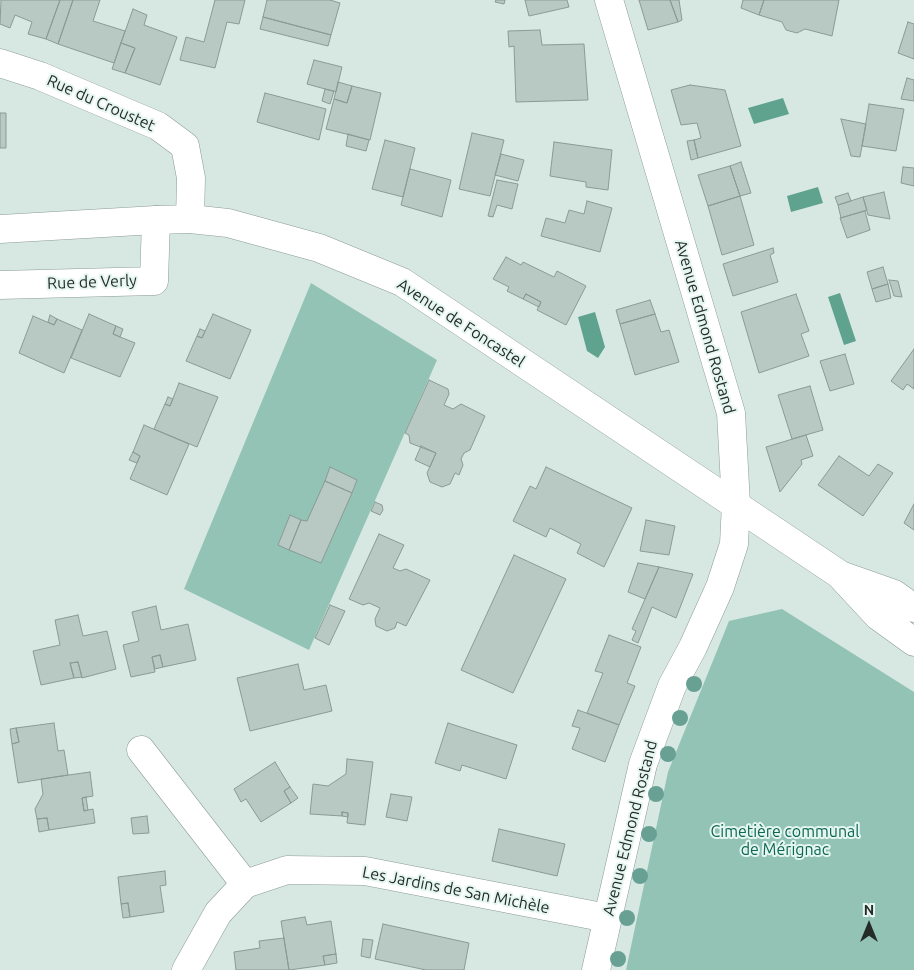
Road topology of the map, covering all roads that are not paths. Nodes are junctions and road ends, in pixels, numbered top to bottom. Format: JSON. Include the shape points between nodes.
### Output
{"nodes":[{"id":1,"x":609,"y":0,"type":"edge"},
{"id":2,"x":0,"y":63,"type":"edge"},
{"id":3,"x":156,"y":220,"type":"junction"},
{"id":4,"x":190,"y":220,"type":"junction"},
{"id":5,"x":0,"y":229,"type":"edge"},
{"id":6,"x":0,"y":285,"type":"edge"},
{"id":7,"x":736,"y":504,"type":"junction"},
{"id":8,"x":839,"y":574,"type":"junction"},
{"id":9,"x":914,"y":608,"type":"edge"},
{"id":10,"x":914,"y":642,"type":"edge"},
{"id":11,"x":140,"y":750,"type":"dead end"},
{"id":12,"x":245,"y":884,"type":"junction"},
{"id":13,"x":607,"y":918,"type":"junction"},
{"id":14,"x":186,"y":970,"type":"edge"},
{"id":15,"x":596,"y":970,"type":"edge"}],
"edges":[{"from":1,"to":7,"type":"street","name":"Avenue Edmond Rostand","via":[[731,413]]},
{"from":2,"to":4,"type":"street","name":"Rue du Croustet","via":[[40,76],[158,126],[185,146],[191,178]]},
{"from":3,"to":4,"type":"street","name":"Avenue de Foncastel"},
{"from":3,"to":5,"type":"street","name":"Avenue de Foncastel"},
{"from":3,"to":6,"type":"street","name":"Rue de Verly","via":[[154,281]]},
{"from":4,"to":7,"type":"street","name":"Avenue de Foncastel","via":[[228,223],[271,233],[319,248],[402,282]]},
{"from":7,"to":8,"type":"street","name":"Avenue de Foncastel"},
{"from":7,"to":13,"type":"street","name":"Avenue Edmond Rostand","via":[[734,544],[720,587],[672,686],[644,764]]},
{"from":8,"to":9,"type":"street","name":"Avenue de Foncastel","via":[[894,594]]},
{"from":8,"to":10,"type":"street","name":"Avenue de Foncastel","via":[[878,616]]},
{"from":11,"to":12,"type":"street"},
{"from":12,"to":13,"type":"street","name":"Les Jardins de San Michèle","via":[[287,870],[365,871]]},
{"from":12,"to":14,"type":"street","name":"Les Jardins de San Michèle","via":[[218,913]]},
{"from":13,"to":15,"type":"street","name":"Avenue Edmond Rostand"}]}
